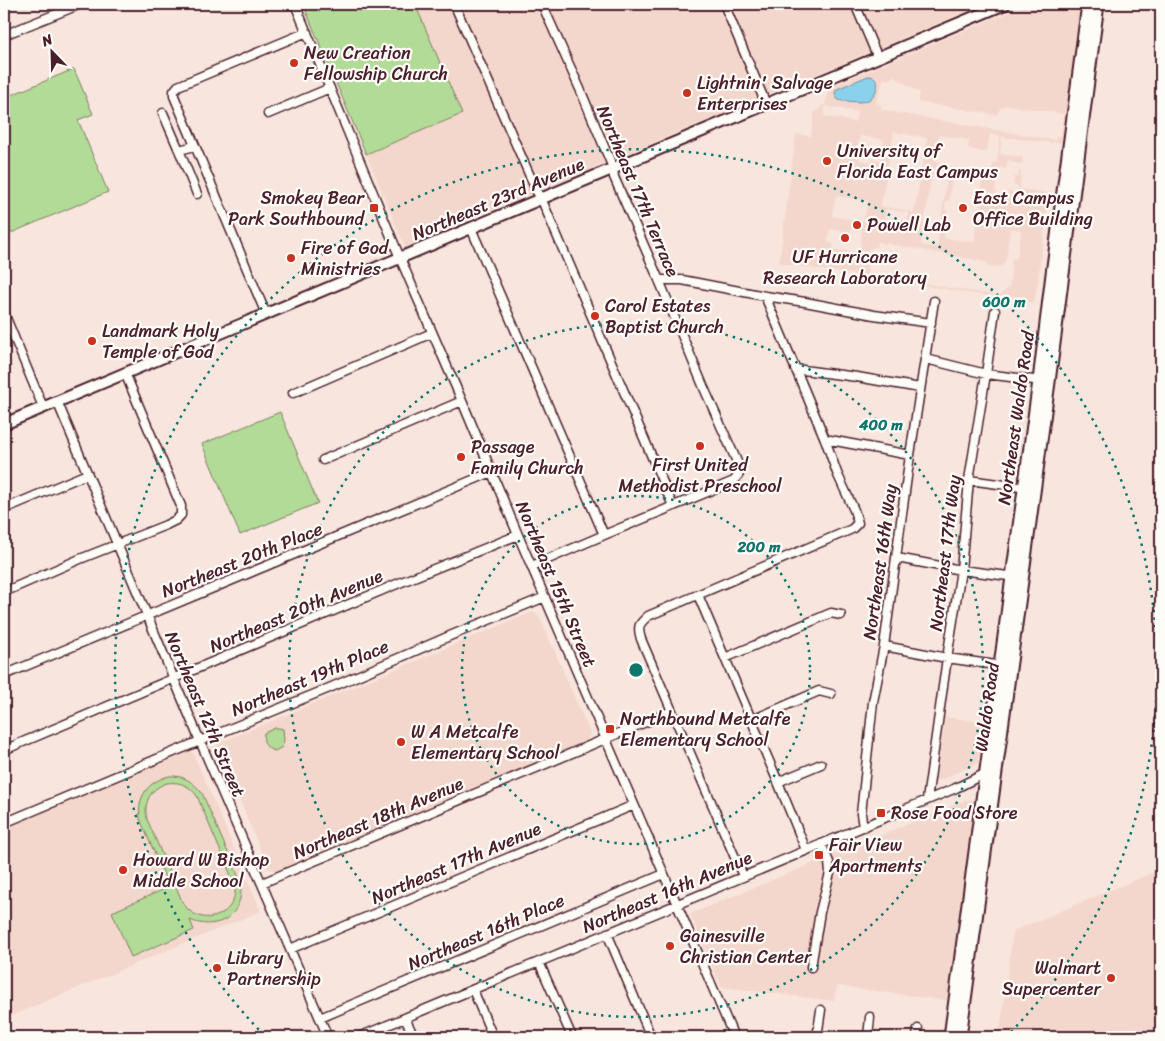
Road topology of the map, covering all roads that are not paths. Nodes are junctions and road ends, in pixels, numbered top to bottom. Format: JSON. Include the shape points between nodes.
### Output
{"nodes":[{"id":1,"x":81,"y":4,"type":"edge"},
{"id":2,"x":295,"y":4,"type":"edge"},
{"id":3,"x":542,"y":4,"type":"edge"},
{"id":4,"x":724,"y":4,"type":"edge"},
{"id":5,"x":855,"y":4,"type":"edge"},
{"id":6,"x":1005,"y":4,"type":"edge"},
{"id":7,"x":1088,"y":4,"type":"edge"},
{"id":8,"x":1098,"y":4,"type":"edge"},
{"id":9,"x":455,"y":6,"type":"dead end"},
{"id":10,"x":307,"y":32,"type":"junction"},
{"id":11,"x":4,"y":35,"type":"edge"},
{"id":12,"x":878,"y":58,"type":"junction"},
{"id":13,"x":1084,"y":73,"type":"junction"},
{"id":14,"x":330,"y":88,"type":"junction"},
{"id":15,"x":766,"y":104,"type":"junction"},
{"id":16,"x":163,"y":112,"type":"dead end"},
{"id":17,"x":268,"y":114,"type":"dead end"},
{"id":18,"x":195,"y":146,"type":"junction"},
{"id":19,"x":179,"y":150,"type":"junction"},
{"id":20,"x":613,"y":168,"type":"junction"},
{"id":21,"x":197,"y":194,"type":"dead end"},
{"id":22,"x":541,"y":198,"type":"junction"},
{"id":23,"x":471,"y":228,"type":"junction"},
{"id":24,"x":400,"y":258,"type":"junction"},
{"id":25,"x":659,"y":280,"type":"junction"},
{"id":26,"x":765,"y":296,"type":"junction"},
{"id":27,"x":934,"y":301,"type":"dead end"},
{"id":28,"x":995,"y":310,"type":"dead end"},
{"id":29,"x":4,"y":313,"type":"edge"},
{"id":30,"x":266,"y":314,"type":"junction"},
{"id":31,"x":930,"y":323,"type":"junction"},
{"id":32,"x":432,"y":333,"type":"junction"},
{"id":33,"x":926,"y":359,"type":"junction"},
{"id":34,"x":795,"y":369,"type":"junction"},
{"id":35,"x":125,"y":373,"type":"junction"},
{"id":36,"x":986,"y":374,"type":"junction"},
{"id":37,"x":1044,"y":382,"type":"junction"},
{"id":38,"x":920,"y":388,"type":"junction"},
{"id":39,"x":293,"y":393,"type":"dead end"},
{"id":40,"x":57,"y":401,"type":"junction"},
{"id":41,"x":462,"y":401,"type":"junction"},
{"id":42,"x":43,"y":407,"type":"junction"},
{"id":43,"x":4,"y":424,"type":"edge"},
{"id":44,"x":825,"y":439,"type":"junction"},
{"id":45,"x":910,"y":455,"type":"junction"},
{"id":46,"x":323,"y":460,"type":"dead end"},
{"id":47,"x":492,"y":472,"type":"junction"},
{"id":48,"x":88,"y":474,"type":"junction"},
{"id":49,"x":969,"y":480,"type":"junction"},
{"id":50,"x":1029,"y":489,"type":"junction"},
{"id":51,"x":674,"y":506,"type":"junction"},
{"id":52,"x":4,"y":509,"type":"edge"},
{"id":53,"x":518,"y":535,"type":"junction"},
{"id":54,"x":604,"y":535,"type":"junction"},
{"id":55,"x":118,"y":544,"type":"junction"},
{"id":56,"x":897,"y":558,"type":"junction"},
{"id":57,"x":532,"y":566,"type":"junction"},
{"id":58,"x":961,"y":570,"type":"junction"},
{"id":59,"x":1017,"y":578,"type":"junction"},
{"id":60,"x":4,"y":592,"type":"edge"},
{"id":61,"x":698,"y":594,"type":"junction"},
{"id":62,"x":546,"y":597,"type":"junction"},
{"id":63,"x":147,"y":615,"type":"junction"},
{"id":64,"x":841,"y":615,"type":"dead end"},
{"id":65,"x":884,"y":646,"type":"junction"},
{"id":66,"x":725,"y":658,"type":"junction"},
{"id":67,"x":946,"y":658,"type":"junction"},
{"id":68,"x":1005,"y":667,"type":"junction"},
{"id":69,"x":4,"y":675,"type":"edge"},
{"id":70,"x":174,"y":679,"type":"junction"},
{"id":71,"x":831,"y":694,"type":"dead end"},
{"id":72,"x":672,"y":711,"type":"junction"},
{"id":73,"x":752,"y":720,"type":"junction"},
{"id":74,"x":606,"y":739,"type":"junction"},
{"id":75,"x":200,"y":741,"type":"junction"},
{"id":76,"x":4,"y":750,"type":"edge"},
{"id":77,"x":821,"y":764,"type":"dead end"},
{"id":78,"x":992,"y":771,"type":"junction"},
{"id":79,"x":778,"y":782,"type":"junction"},
{"id":80,"x":927,"y":800,"type":"junction"},
{"id":81,"x":634,"y":805,"type":"junction"},
{"id":82,"x":4,"y":823,"type":"edge"},
{"id":83,"x":863,"y":827,"type":"junction"},
{"id":84,"x":821,"y":844,"type":"junction"},
{"id":85,"x":806,"y":850,"type":"junction"},
{"id":86,"x":664,"y":874,"type":"junction"},
{"id":87,"x":744,"y":876,"type":"junction"},
{"id":88,"x":262,"y":883,"type":"junction"},
{"id":89,"x":676,"y":904,"type":"junction"},
{"id":90,"x":607,"y":933,"type":"junction"},
{"id":91,"x":290,"y":949,"type":"junction"},
{"id":92,"x":540,"y":962,"type":"junction"},
{"id":93,"x":811,"y":967,"type":"dead end"},
{"id":94,"x":473,"y":990,"type":"junction"},
{"id":95,"x":821,"y":1010,"type":"dead end"},
{"id":96,"x":870,"y":1017,"type":"dead end"},
{"id":97,"x":320,"y":1018,"type":"junction"},
{"id":98,"x":405,"y":1018,"type":"junction"},
{"id":99,"x":918,"y":1029,"type":"dead end"},
{"id":100,"x":328,"y":1037,"type":"edge"},
{"id":101,"x":359,"y":1037,"type":"edge"},
{"id":102,"x":414,"y":1037,"type":"edge"},
{"id":103,"x":493,"y":1037,"type":"edge"},
{"id":104,"x":572,"y":1037,"type":"edge"},
{"id":105,"x":652,"y":1037,"type":"edge"},
{"id":106,"x":734,"y":1037,"type":"edge"},
{"id":107,"x":817,"y":1037,"type":"edge"},
{"id":108,"x":868,"y":1037,"type":"edge"},
{"id":109,"x":917,"y":1037,"type":"edge"},
{"id":110,"x":950,"y":1037,"type":"edge"},
{"id":111,"x":960,"y":1037,"type":"edge"}],
"edges":[{"from":1,"to":11,"type":"street"},
{"from":2,"to":10,"type":"street","name":"Northeast 15th Street"},
{"from":3,"to":20,"type":"street","name":"Northeast 17th Terrace"},
{"from":4,"to":15,"type":"street"},
{"from":5,"to":12,"type":"street"},
{"from":6,"to":12,"type":"main road","name":"Northeast 23rd Avenue"},
{"from":7,"to":13,"type":"highway","name":"Northeast Waldo Road"},
{"from":8,"to":13,"type":"highway","name":"Northeast Waldo Road"},
{"from":9,"to":22,"type":"street"},
{"from":10,"to":14,"type":"street","name":"Northeast 15th Street"},
{"from":10,"to":18,"type":"street","via":[[178,86],[174,96]]},
{"from":12,"to":15,"type":"main road","name":"Northeast 23rd Avenue"},
{"from":13,"to":37,"type":"highway","name":"Northeast Waldo Road","via":[[1053,264]]},
{"from":14,"to":17,"type":"street"},
{"from":14,"to":24,"type":"street","name":"Northeast 15th Street"},
{"from":15,"to":20,"type":"main road","name":"Northeast 23rd Avenue"},
{"from":16,"to":19,"type":"street"},
{"from":18,"to":19,"type":"street"},
{"from":18,"to":30,"type":"street"},
{"from":19,"to":21,"type":"street"},
{"from":20,"to":22,"type":"main road","name":"Northeast 23rd Avenue"},
{"from":20,"to":25,"type":"street","name":"Northeast 17th Terrace"},
{"from":22,"to":23,"type":"main road","name":"Northeast 23rd Avenue"},
{"from":22,"to":51,"type":"street"},
{"from":23,"to":24,"type":"main road","name":"Northeast 23rd Avenue"},
{"from":23,"to":54,"type":"street"},
{"from":24,"to":30,"type":"main road","name":"Northeast 23rd Avenue"},
{"from":24,"to":32,"type":"street","name":"Northeast 15th Street"},
{"from":25,"to":26,"type":"street","via":[[682,280]]},
{"from":25,"to":51,"type":"street","name":"Northeast 17th Terrace","via":[[739,472],[734,481]]},
{"from":26,"to":31,"type":"street"},
{"from":26,"to":34,"type":"street"},
{"from":27,"to":31,"type":"street","name":"Northeast 16th Way"},
{"from":28,"to":36,"type":"street","name":"Northeast 17th Way"},
{"from":29,"to":42,"type":"street"},
{"from":30,"to":35,"type":"main road","name":"Northeast 23rd Avenue"},
{"from":31,"to":33,"type":"street","name":"Northeast 16th Way"},
{"from":32,"to":39,"type":"street"},
{"from":32,"to":41,"type":"street","name":"Northeast 15th Street"},
{"from":33,"to":36,"type":"street"},
{"from":33,"to":38,"type":"street","name":"Northeast 16th Way"},
{"from":34,"to":38,"type":"street"},
{"from":34,"to":44,"type":"street"},
{"from":35,"to":40,"type":"main road","name":"Northeast 23rd Avenue"},
{"from":35,"to":55,"type":"street","via":[[181,506],[181,515]]},
{"from":36,"to":37,"type":"street"},
{"from":36,"to":49,"type":"street","name":"Northeast 17th Way"},
{"from":37,"to":50,"type":"highway","name":"Waldo Road"},
{"from":38,"to":45,"type":"street","name":"Northeast 16th Way"},
{"from":40,"to":42,"type":"main road","name":"Northeast 23rd Avenue"},
{"from":40,"to":48,"type":"street","name":"Northeast 12th Street"},
{"from":41,"to":46,"type":"street"},
{"from":41,"to":47,"type":"street","name":"Northeast 15th Street"},
{"from":42,"to":43,"type":"main road","name":"Northeast 23rd Avenue"},
{"from":44,"to":45,"type":"street"},
{"from":44,"to":61,"type":"street","via":[[858,523],[852,529]]},
{"from":45,"to":56,"type":"street","name":"Northeast 16th Way"},
{"from":47,"to":53,"type":"street","name":"Northeast 15th Street"},
{"from":47,"to":63,"type":"street","name":"Northeast 20th Place"},
{"from":48,"to":52,"type":"street"},
{"from":48,"to":55,"type":"street","name":"Northeast 12th Street"},
{"from":49,"to":50,"type":"street"},
{"from":49,"to":58,"type":"street","name":"Northeast 17th Way"},
{"from":50,"to":59,"type":"highway","name":"Waldo Road"},
{"from":51,"to":54,"type":"street"},
{"from":53,"to":57,"type":"street","name":"Northeast 15th Street"},
{"from":53,"to":70,"type":"street","name":"Northeast 20th Avenue"},
{"from":54,"to":57,"type":"street"},
{"from":55,"to":60,"type":"street"},
{"from":55,"to":63,"type":"street","name":"Northeast 12th Street"},
{"from":56,"to":58,"type":"street"},
{"from":56,"to":65,"type":"street","name":"Northeast 16th Way"},
{"from":57,"to":62,"type":"street","name":"Northeast 15th Street"},
{"from":58,"to":59,"type":"street"},
{"from":58,"to":67,"type":"street","name":"Northeast 17th Way"},
{"from":59,"to":68,"type":"highway","name":"Waldo Road"},
{"from":61,"to":66,"type":"street"},
{"from":61,"to":72,"type":"street","via":[[648,616],[640,622],[638,630]]},
{"from":62,"to":74,"type":"street","name":"Northeast 15th Street"},
{"from":62,"to":75,"type":"street","name":"Northeast 19th Place"},
{"from":63,"to":69,"type":"street","name":"Northeast 20th Place"},
{"from":63,"to":70,"type":"street","name":"Northeast 12th Street"},
{"from":64,"to":66,"type":"street","via":[[831,613]]},
{"from":65,"to":67,"type":"street"},
{"from":65,"to":83,"type":"street","name":"Northeast 16th Way","via":[[872,710]]},
{"from":66,"to":73,"type":"street"},
{"from":67,"to":68,"type":"street"},
{"from":67,"to":80,"type":"street","name":"Northeast 17th Way"},
{"from":68,"to":78,"type":"highway","name":"Waldo Road"},
{"from":68,"to":78,"type":"highway","name":"Waldo Road","via":[[993,717]]},
{"from":70,"to":75,"type":"street","name":"Northeast 12th Street"},
{"from":70,"to":76,"type":"street","name":"Northeast 20th Avenue"},
{"from":71,"to":73,"type":"street","via":[[819,691]]},
{"from":72,"to":74,"type":"street","name":"Northeast 18th Avenue"},
{"from":72,"to":87,"type":"street"},
{"from":73,"to":79,"type":"street"},
{"from":74,"to":81,"type":"street","name":"Northeast 15th Street"},
{"from":74,"to":88,"type":"street","name":"Northeast 18th Avenue"},
{"from":75,"to":82,"type":"street","name":"Northeast 19th Place"},
{"from":75,"to":88,"type":"street","name":"Northeast 12th Street"},
{"from":77,"to":79,"type":"street"},
{"from":78,"to":80,"type":"street","name":"Northeast 16th Avenue"},
{"from":78,"to":110,"type":"highway","name":"Waldo Road","via":[[963,936]]},
{"from":78,"to":111,"type":"highway","name":"Waldo Road"},
{"from":79,"to":85,"type":"street"},
{"from":80,"to":83,"type":"street","name":"Northeast 16th Avenue"},
{"from":81,"to":86,"type":"street","name":"Northeast 15th Street"},
{"from":81,"to":91,"type":"street","name":"Northeast 17th Avenue"},
{"from":83,"to":84,"type":"street","name":"Northeast 16th Avenue"},
{"from":84,"to":85,"type":"street","name":"Northeast 16th Avenue"},
{"from":84,"to":93,"type":"street","via":[[830,873]]},
{"from":85,"to":87,"type":"street","name":"Northeast 16th Avenue"},
{"from":86,"to":89,"type":"street","name":"Northeast 15th Street"},
{"from":86,"to":97,"type":"street","name":"Northeast 16th Place"},
{"from":87,"to":89,"type":"street","name":"Northeast 16th Avenue"},
{"from":88,"to":91,"type":"street","name":"Northeast 12th Street"},
{"from":89,"to":90,"type":"street","name":"Northeast 16th Avenue"},
{"from":89,"to":106,"type":"street","name":"Northeast 15th Street"},
{"from":90,"to":92,"type":"street","name":"Northeast 16th Avenue"},
{"from":90,"to":105,"type":"street"},
{"from":91,"to":97,"type":"street","name":"Northeast 12th Street"},
{"from":92,"to":94,"type":"street","name":"Northeast 16th Avenue"},
{"from":92,"to":104,"type":"street"},
{"from":94,"to":98,"type":"street","name":"Northeast 16th Avenue"},
{"from":94,"to":103,"type":"street"},
{"from":95,"to":107,"type":"street"},
{"from":96,"to":108,"type":"street"},
{"from":97,"to":100,"type":"street","name":"Northeast 12th Street"},
{"from":98,"to":101,"type":"street","name":"Northeast 16th Avenue"},
{"from":98,"to":102,"type":"street"},
{"from":99,"to":109,"type":"street"}]}
